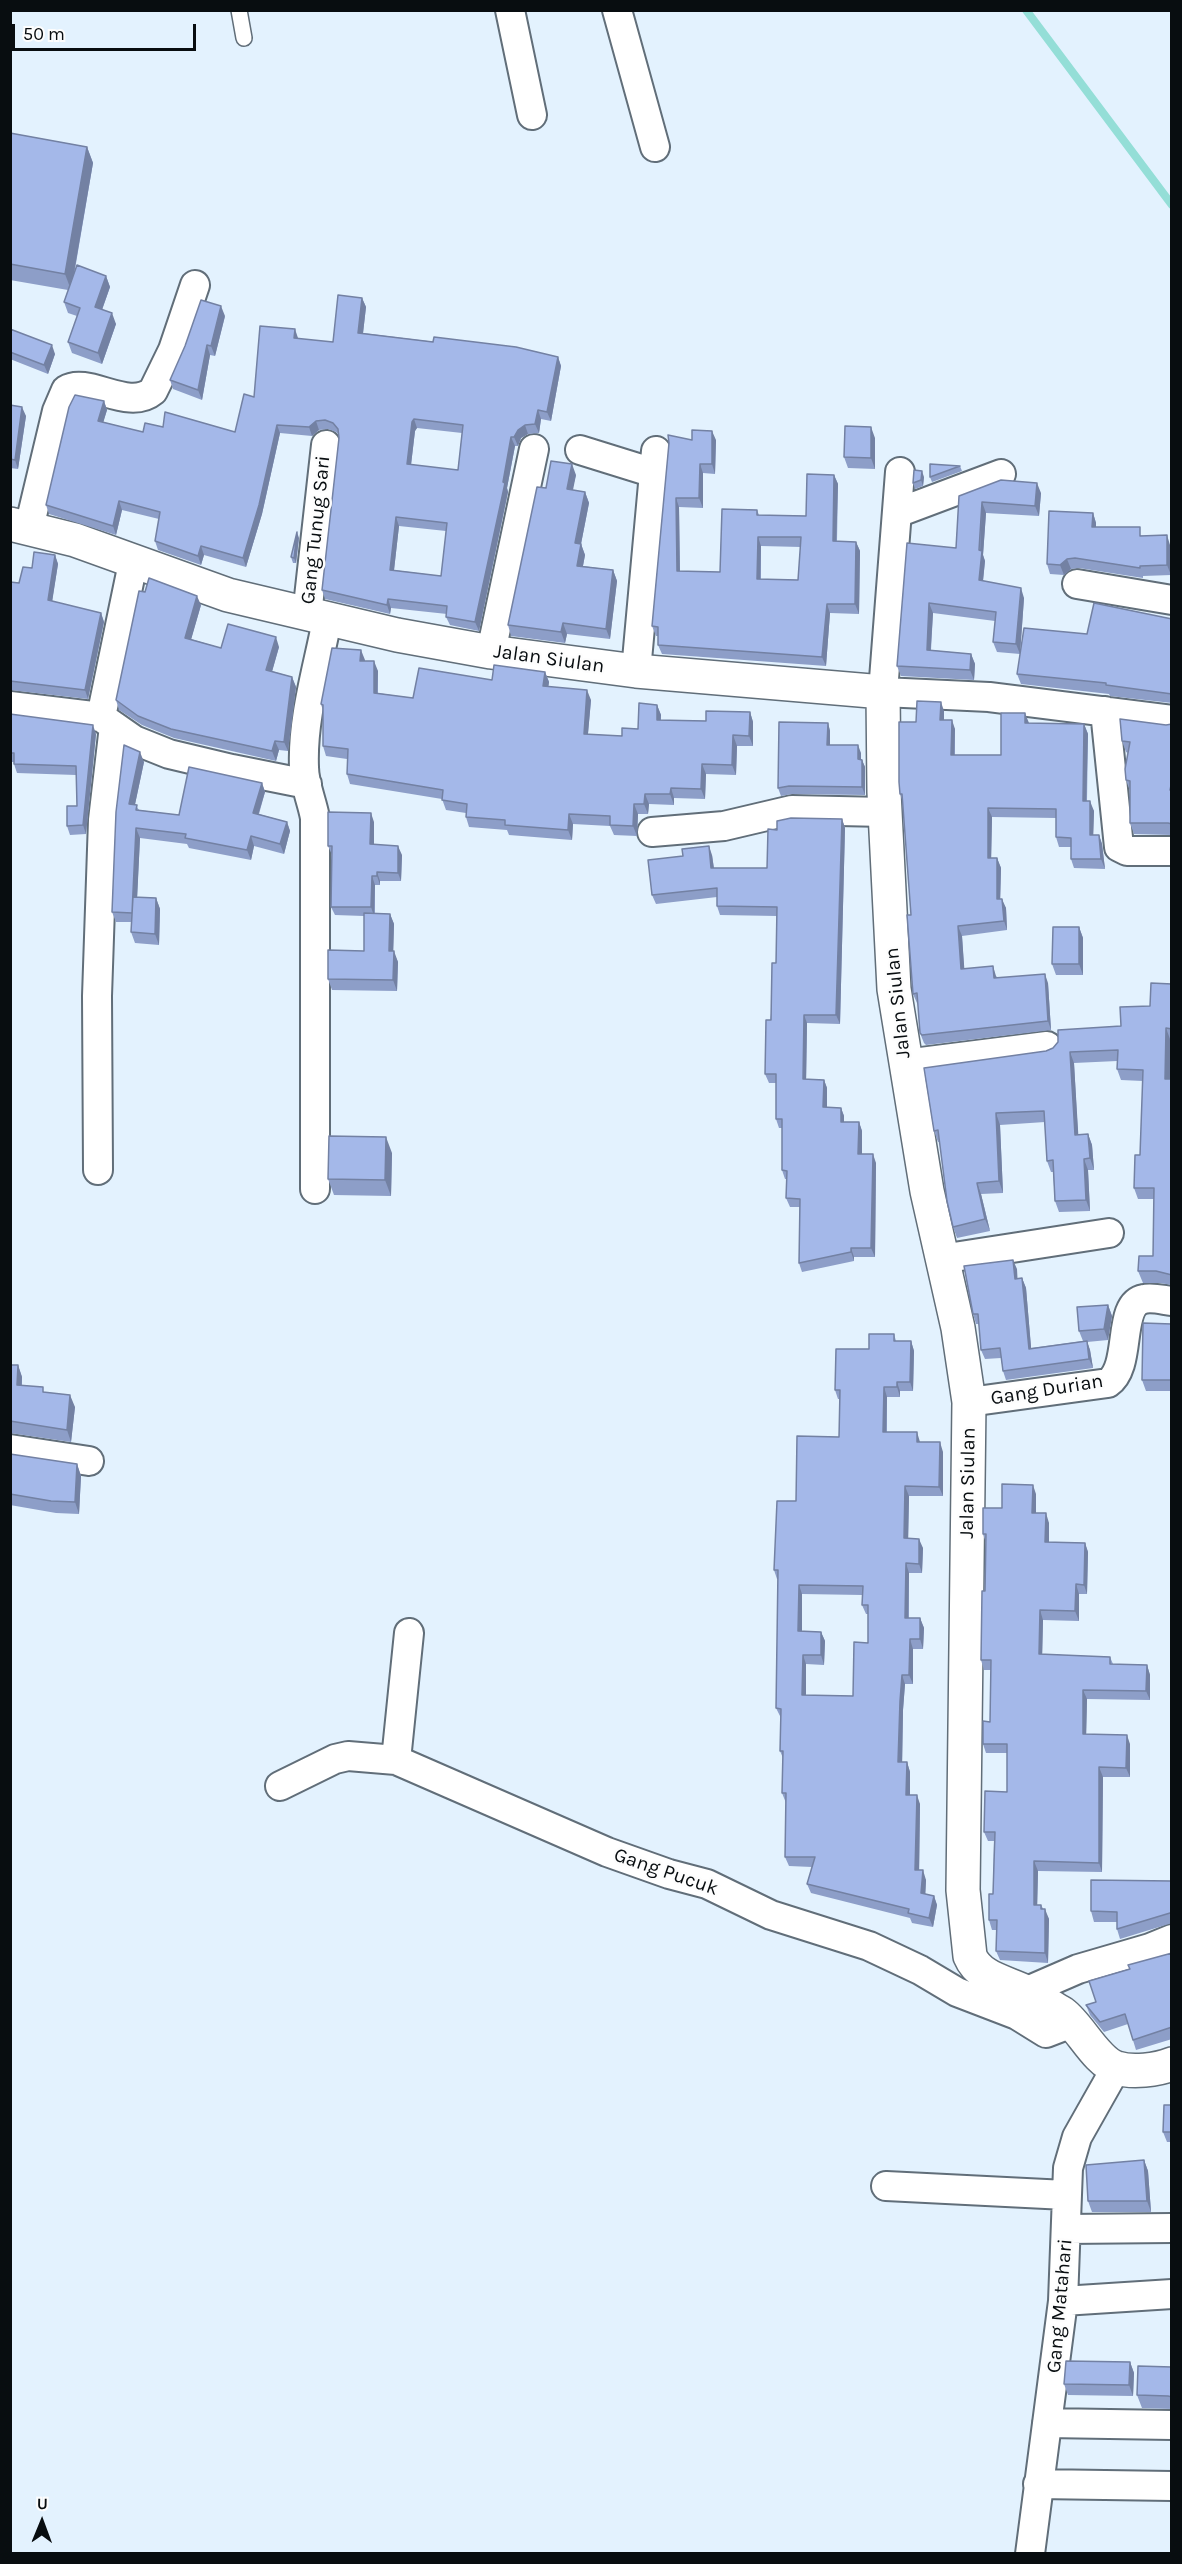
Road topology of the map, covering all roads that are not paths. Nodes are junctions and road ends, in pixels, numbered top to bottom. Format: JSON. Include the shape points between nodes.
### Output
{"nodes":[{"id":1,"x":239,"y":10,"type":"edge"},
{"id":2,"x":510,"y":10,"type":"edge"},
{"id":3,"x":617,"y":10,"type":"edge"},
{"id":4,"x":244,"y":38,"type":"dead end"},
{"id":5,"x":532,"y":115,"type":"dead end"},
{"id":6,"x":655,"y":147,"type":"dead end"},
{"id":7,"x":195,"y":285,"type":"dead end"},
{"id":8,"x":326,"y":446,"type":"dead end"},
{"id":9,"x":534,"y":449,"type":"dead end"},
{"id":10,"x":580,"y":450,"type":"dead end"},
{"id":11,"x":900,"y":472,"type":"dead end"},
{"id":12,"x":1001,"y":474,"type":"dead end"},
{"id":13,"x":897,"y":513,"type":"junction"},
{"id":14,"x":20,"y":526,"type":"edge"},
{"id":15,"x":133,"y":563,"type":"junction"},
{"id":16,"x":1077,"y":584,"type":"dead end"},
{"id":17,"x":1172,"y":600,"type":"edge"},
{"id":18,"x":317,"y":617,"type":"junction"},
{"id":19,"x":491,"y":652,"type":"junction"},
{"id":20,"x":636,"y":671,"type":"junction"},
{"id":21,"x":883,"y":692,"type":"junction"},
{"id":22,"x":10,"y":706,"type":"edge"},
{"id":23,"x":1105,"y":711,"type":"junction"},
{"id":24,"x":1172,"y":720,"type":"edge"},
{"id":25,"x":107,"y":721,"type":"junction"},
{"id":26,"x":307,"y":784,"type":"junction"},
{"id":27,"x":885,"y":812,"type":"junction"},
{"id":28,"x":652,"y":832,"type":"dead end"},
{"id":29,"x":1172,"y":851,"type":"edge"},
{"id":30,"x":1047,"y":1046,"type":"dead end"},
{"id":31,"x":905,"y":1064,"type":"junction"},
{"id":32,"x":98,"y":1170,"type":"dead end"},
{"id":33,"x":315,"y":1189,"type":"dead end"},
{"id":34,"x":1109,"y":1233,"type":"dead end"},
{"id":35,"x":941,"y":1259,"type":"junction"},
{"id":36,"x":1172,"y":1301,"type":"edge"},
{"id":37,"x":969,"y":1402,"type":"junction"},
{"id":38,"x":10,"y":1449,"type":"edge"},
{"id":39,"x":89,"y":1461,"type":"dead end"},
{"id":40,"x":409,"y":1633,"type":"dead end"},
{"id":41,"x":396,"y":1760,"type":"junction"},
{"id":42,"x":280,"y":1786,"type":"dead end"},
{"id":43,"x":1172,"y":1939,"type":"edge"},
{"id":44,"x":1026,"y":1992,"type":"junction"},
{"id":45,"x":1060,"y":2027,"type":"junction"},
{"id":46,"x":1172,"y":2064,"type":"edge"},
{"id":47,"x":1116,"y":2068,"type":"junction"},
{"id":48,"x":886,"y":2186,"type":"dead end"},
{"id":49,"x":1066,"y":2195,"type":"junction"},
{"id":50,"x":1172,"y":2228,"type":"edge"},
{"id":51,"x":1066,"y":2229,"type":"junction"},
{"id":52,"x":1172,"y":2294,"type":"edge"},
{"id":53,"x":1063,"y":2301,"type":"junction"},
{"id":54,"x":1047,"y":2423,"type":"junction"},
{"id":55,"x":1172,"y":2425,"type":"edge"},
{"id":56,"x":1038,"y":2484,"type":"junction"},
{"id":57,"x":1172,"y":2486,"type":"edge"},
{"id":58,"x":1030,"y":2553,"type":"edge"}],
"edges":[{"from":1,"to":4,"type":"lane"},
{"from":2,"to":5,"type":"street"},
{"from":3,"to":6,"type":"street"},
{"from":7,"to":14,"type":"street","via":[[173,350],[147,396],[127,397],[77,386],[66,390]]},
{"from":8,"to":18,"type":"street","name":"Gang Tunug Sari"},
{"from":9,"to":19,"type":"street"},
{"from":10,"to":20,"type":"street","via":[[655,462]]},
{"from":11,"to":13,"type":"street"},
{"from":12,"to":13,"type":"street"},
{"from":13,"to":21,"type":"street"},
{"from":14,"to":15,"type":"street","name":"Jalan Siulan","via":[[75,540]]},
{"from":15,"to":18,"type":"street","name":"Jalan Siulan","via":[[228,595]]},
{"from":15,"to":25,"type":"street"},
{"from":16,"to":17,"type":"street"},
{"from":18,"to":19,"type":"street","name":"Jalan Siulan"},
{"from":18,"to":26,"type":"street","name":"Gang Tunug Sari","via":[[304,752]]},
{"from":19,"to":20,"type":"street","name":"Jalan Siulan"},
{"from":20,"to":21,"type":"street","name":"Jalan Siulan"},
{"from":21,"to":23,"type":"street","via":[[989,697]]},
{"from":21,"to":27,"type":"street","name":"Jalan Siulan"},
{"from":22,"to":25,"type":"street"},
{"from":23,"to":24,"type":"street"},
{"from":23,"to":29,"type":"street","via":[[1119,847],[1127,851]]},
{"from":25,"to":26,"type":"street","via":[[134,740],[169,754]]},
{"from":25,"to":32,"type":"street","via":[[97,996]]},
{"from":26,"to":33,"type":"street","name":"Gang Tunug Sari","via":[[315,818]]},
{"from":27,"to":28,"type":"street","via":[[792,810],[724,825]]},
{"from":27,"to":31,"type":"street","name":"Jalan Siulan","via":[[894,989]]},
{"from":30,"to":31,"type":"street"},
{"from":31,"to":35,"type":"street","name":"Jalan Siulan"},
{"from":34,"to":35,"type":"street"},
{"from":35,"to":37,"type":"street","name":"Jalan Siulan","via":[[958,1328]]},
{"from":36,"to":37,"type":"street","name":"Gang Durian","via":[[1146,1298],[1136,1302],[1130,1310],[1120,1368],[1108,1383]]},
{"from":37,"to":44,"type":"street","name":"Jalan Siulan","via":[[963,1890],[967,1943],[974,1966],[994,1980]]},
{"from":38,"to":39,"type":"street"},
{"from":40,"to":41,"type":"street"},
{"from":41,"to":42,"type":"street","name":"Gang Pucuk","via":[[348,1756],[334,1759]]},
{"from":41,"to":45,"type":"street","name":"Gang Pucuk","via":[[607,1852],[707,1884],[771,1915],[869,1946],[957,1992],[1017,2015],[1046,2033]]},
{"from":43,"to":44,"type":"street"},
{"from":44,"to":45,"type":"street","name":"Jalan Siulan"},
{"from":45,"to":47,"type":"street","name":"Jalan Siulan"},
{"from":46,"to":47,"type":"street","via":[[1137,2070]]},
{"from":47,"to":49,"type":"street","name":"Gang Matahari","via":[[1077,2137],[1068,2168]]},
{"from":48,"to":49,"type":"street"},
{"from":49,"to":51,"type":"street","name":"Gang Matahari"},
{"from":50,"to":51,"type":"street"},
{"from":51,"to":53,"type":"street","name":"Gang Matahari"},
{"from":52,"to":53,"type":"street"},
{"from":53,"to":54,"type":"street","name":"Gang Matahari"},
{"from":54,"to":55,"type":"street"},
{"from":54,"to":56,"type":"street","name":"Gang Matahari"},
{"from":56,"to":57,"type":"street"},
{"from":56,"to":58,"type":"street","name":"Gang Matahari"}]}
